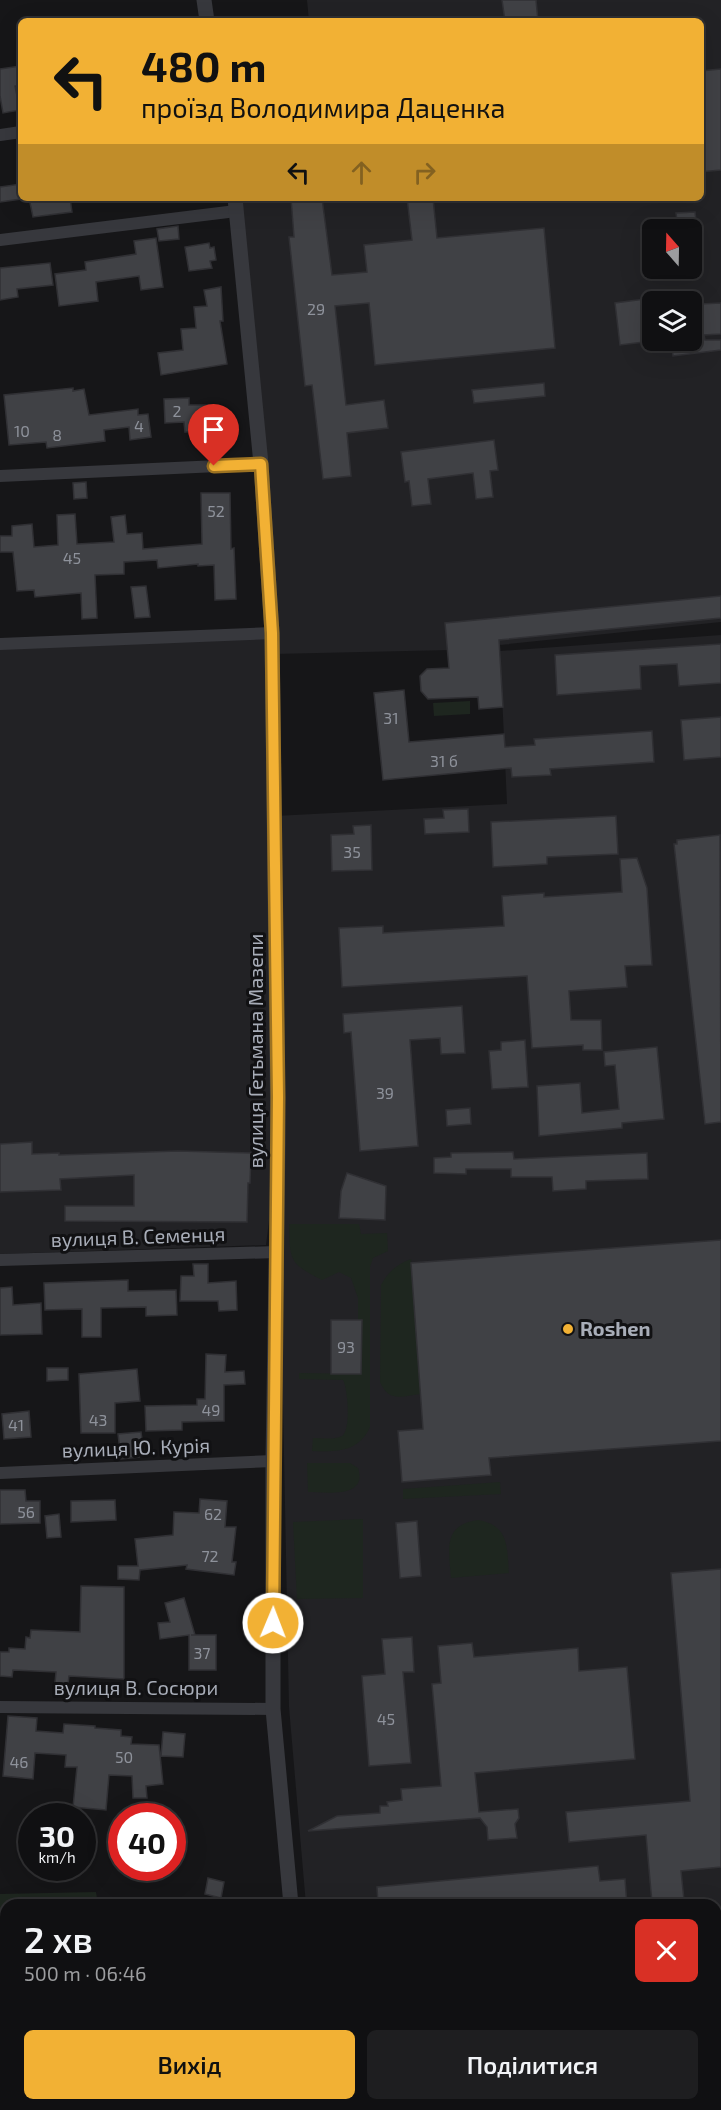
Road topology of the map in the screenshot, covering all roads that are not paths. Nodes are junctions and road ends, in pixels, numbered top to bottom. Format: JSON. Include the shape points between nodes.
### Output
{"nodes":[{"id":1,"x":204,"y":0,"type":"edge"},
{"id":2,"x":207,"y":18,"type":"edge"},
{"id":3,"x":18,"y":132,"type":"edge"},
{"id":4,"x":0,"y":135,"type":"edge"},
{"id":5,"x":235,"y":204,"type":"edge"},
{"id":6,"x":0,"y":240,"type":"edge"},
{"id":7,"x":261,"y":464,"type":"junction"},
{"id":8,"x":0,"y":476,"type":"edge"},
{"id":9,"x":272,"y":633,"type":"junction"},
{"id":10,"x":0,"y":644,"type":"edge"},
{"id":11,"x":277,"y":1252,"type":"junction"},
{"id":12,"x":0,"y":1260,"type":"edge"},
{"id":13,"x":273,"y":1461,"type":"junction"},
{"id":14,"x":0,"y":1473,"type":"edge"},
{"id":15,"x":0,"y":1707,"type":"edge"},
{"id":16,"x":273,"y":1709,"type":"junction"},
{"id":17,"x":290,"y":1899,"type":"edge"}],
"edges":[{"from":1,"to":2,"type":"street"},
{"from":3,"to":4,"type":"street"},
{"from":5,"to":6,"type":"street"},
{"from":5,"to":7,"type":"street","name":"вулиця Гетьмана Мазепи"},
{"from":7,"to":8,"type":"street"},
{"from":7,"to":9,"type":"street","name":"вулиця Гетьмана Мазепи"},
{"from":9,"to":10,"type":"street"},
{"from":9,"to":11,"type":"street","name":"вулиця Гетьмана Мазепи"},
{"from":11,"to":12,"type":"street","name":"вулиця В. Семенця"},
{"from":11,"to":13,"type":"street","name":"вулиця Гетьмана Мазепи"},
{"from":13,"to":14,"type":"street","name":"вулиця Ю. Курія"},
{"from":13,"to":16,"type":"street","name":"вулиця Гетьмана Мазепи"},
{"from":15,"to":16,"type":"street","name":"вулиця В. Сосюри"},
{"from":16,"to":17,"type":"street","name":"вулиця Гетьмана Мазепи"}]}
